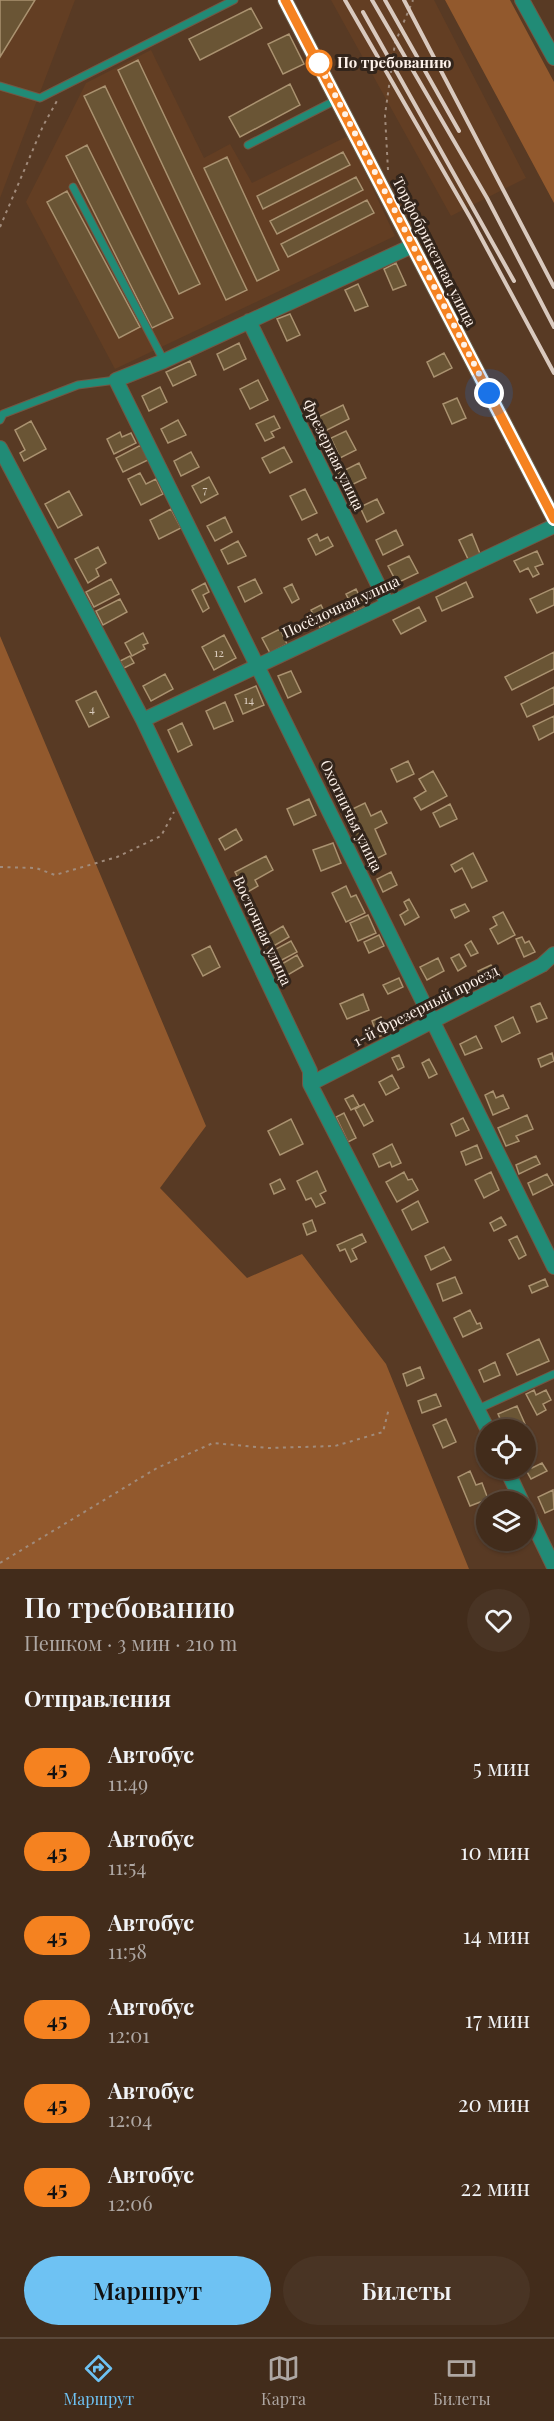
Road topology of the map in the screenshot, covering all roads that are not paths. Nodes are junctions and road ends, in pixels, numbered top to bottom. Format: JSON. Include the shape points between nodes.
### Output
{"nodes":[{"id":1,"x":234,"y":0,"type":"edge"},
{"id":2,"x":285,"y":0,"type":"edge"},
{"id":3,"x":522,"y":0,"type":"edge"},
{"id":4,"x":554,"y":58,"type":"edge"},
{"id":5,"x":0,"y":86,"type":"edge"},
{"id":6,"x":338,"y":99,"type":"junction"},
{"id":7,"x":248,"y":145,"type":"dead end"},
{"id":8,"x":73,"y":187,"type":"dead end"},
{"id":9,"x":412,"y":246,"type":"junction"},
{"id":10,"x":249,"y":321,"type":"junction"},
{"id":11,"x":164,"y":361,"type":"junction"},
{"id":12,"x":116,"y":380,"type":"junction"},
{"id":13,"x":0,"y":420,"type":"edge"},
{"id":14,"x":0,"y":448,"type":"edge"},
{"id":15,"x":554,"y":519,"type":"edge"},
{"id":16,"x":554,"y":526,"type":"edge"},
{"id":17,"x":387,"y":603,"type":"junction"},
{"id":18,"x":258,"y":664,"type":"junction"},
{"id":19,"x":143,"y":720,"type":"junction"},
{"id":20,"x":554,"y":954,"type":"edge"},
{"id":21,"x":433,"y":1020,"type":"junction"},
{"id":22,"x":310,"y":1084,"type":"junction"},
{"id":23,"x":554,"y":1267,"type":"edge"},
{"id":24,"x":554,"y":1374,"type":"edge"},
{"id":25,"x":478,"y":1409,"type":"junction"},
{"id":26,"x":483,"y":1419,"type":"edge"},
{"id":27,"x":536,"y":1528,"type":"edge"},
{"id":28,"x":553,"y":1561,"type":"edge"}],
"edges":[{"from":1,"to":5,"type":"lane","via":[[40,98]]},
{"from":2,"to":6,"type":"street","name":"Торфобрикетная улица"},
{"from":3,"to":4,"type":"street"},
{"from":6,"to":7,"type":"lane"},
{"from":6,"to":9,"type":"street","name":"Торфобрикетная улица"},
{"from":8,"to":11,"type":"lane"},
{"from":9,"to":10,"type":"street"},
{"from":9,"to":15,"type":"street","name":"Торфобрикетная улица"},
{"from":10,"to":11,"type":"street"},
{"from":10,"to":17,"type":"street","name":"Фрезерная улица"},
{"from":11,"to":12,"type":"street"},
{"from":12,"to":13,"type":"lane","via":[[78,385],[3,414]]},
{"from":12,"to":18,"type":"street","name":"Охотничья улица"},
{"from":14,"to":19,"type":"street","name":"Восточная улица"},
{"from":16,"to":17,"type":"street","name":"Посёлочная улица"},
{"from":17,"to":18,"type":"street","name":"Посёлочная улица"},
{"from":18,"to":19,"type":"street","name":"Посёлочная улица"},
{"from":18,"to":21,"type":"street","name":"Охотничья улица"},
{"from":19,"to":22,"type":"street","name":"Восточная улица","via":[[310,1071]]},
{"from":20,"to":21,"type":"street","name":"1-й Фрезерный проезд","via":[[542,965]]},
{"from":21,"to":22,"type":"street","name":"1-й Фрезерный проезд"},
{"from":21,"to":23,"type":"street","name":"Охотничья улица"},
{"from":22,"to":25,"type":"street","name":"Восточная улица"},
{"from":24,"to":25,"type":"lane"},
{"from":25,"to":26,"type":"street","name":"Восточная улица"},
{"from":27,"to":28,"type":"street"}]}
